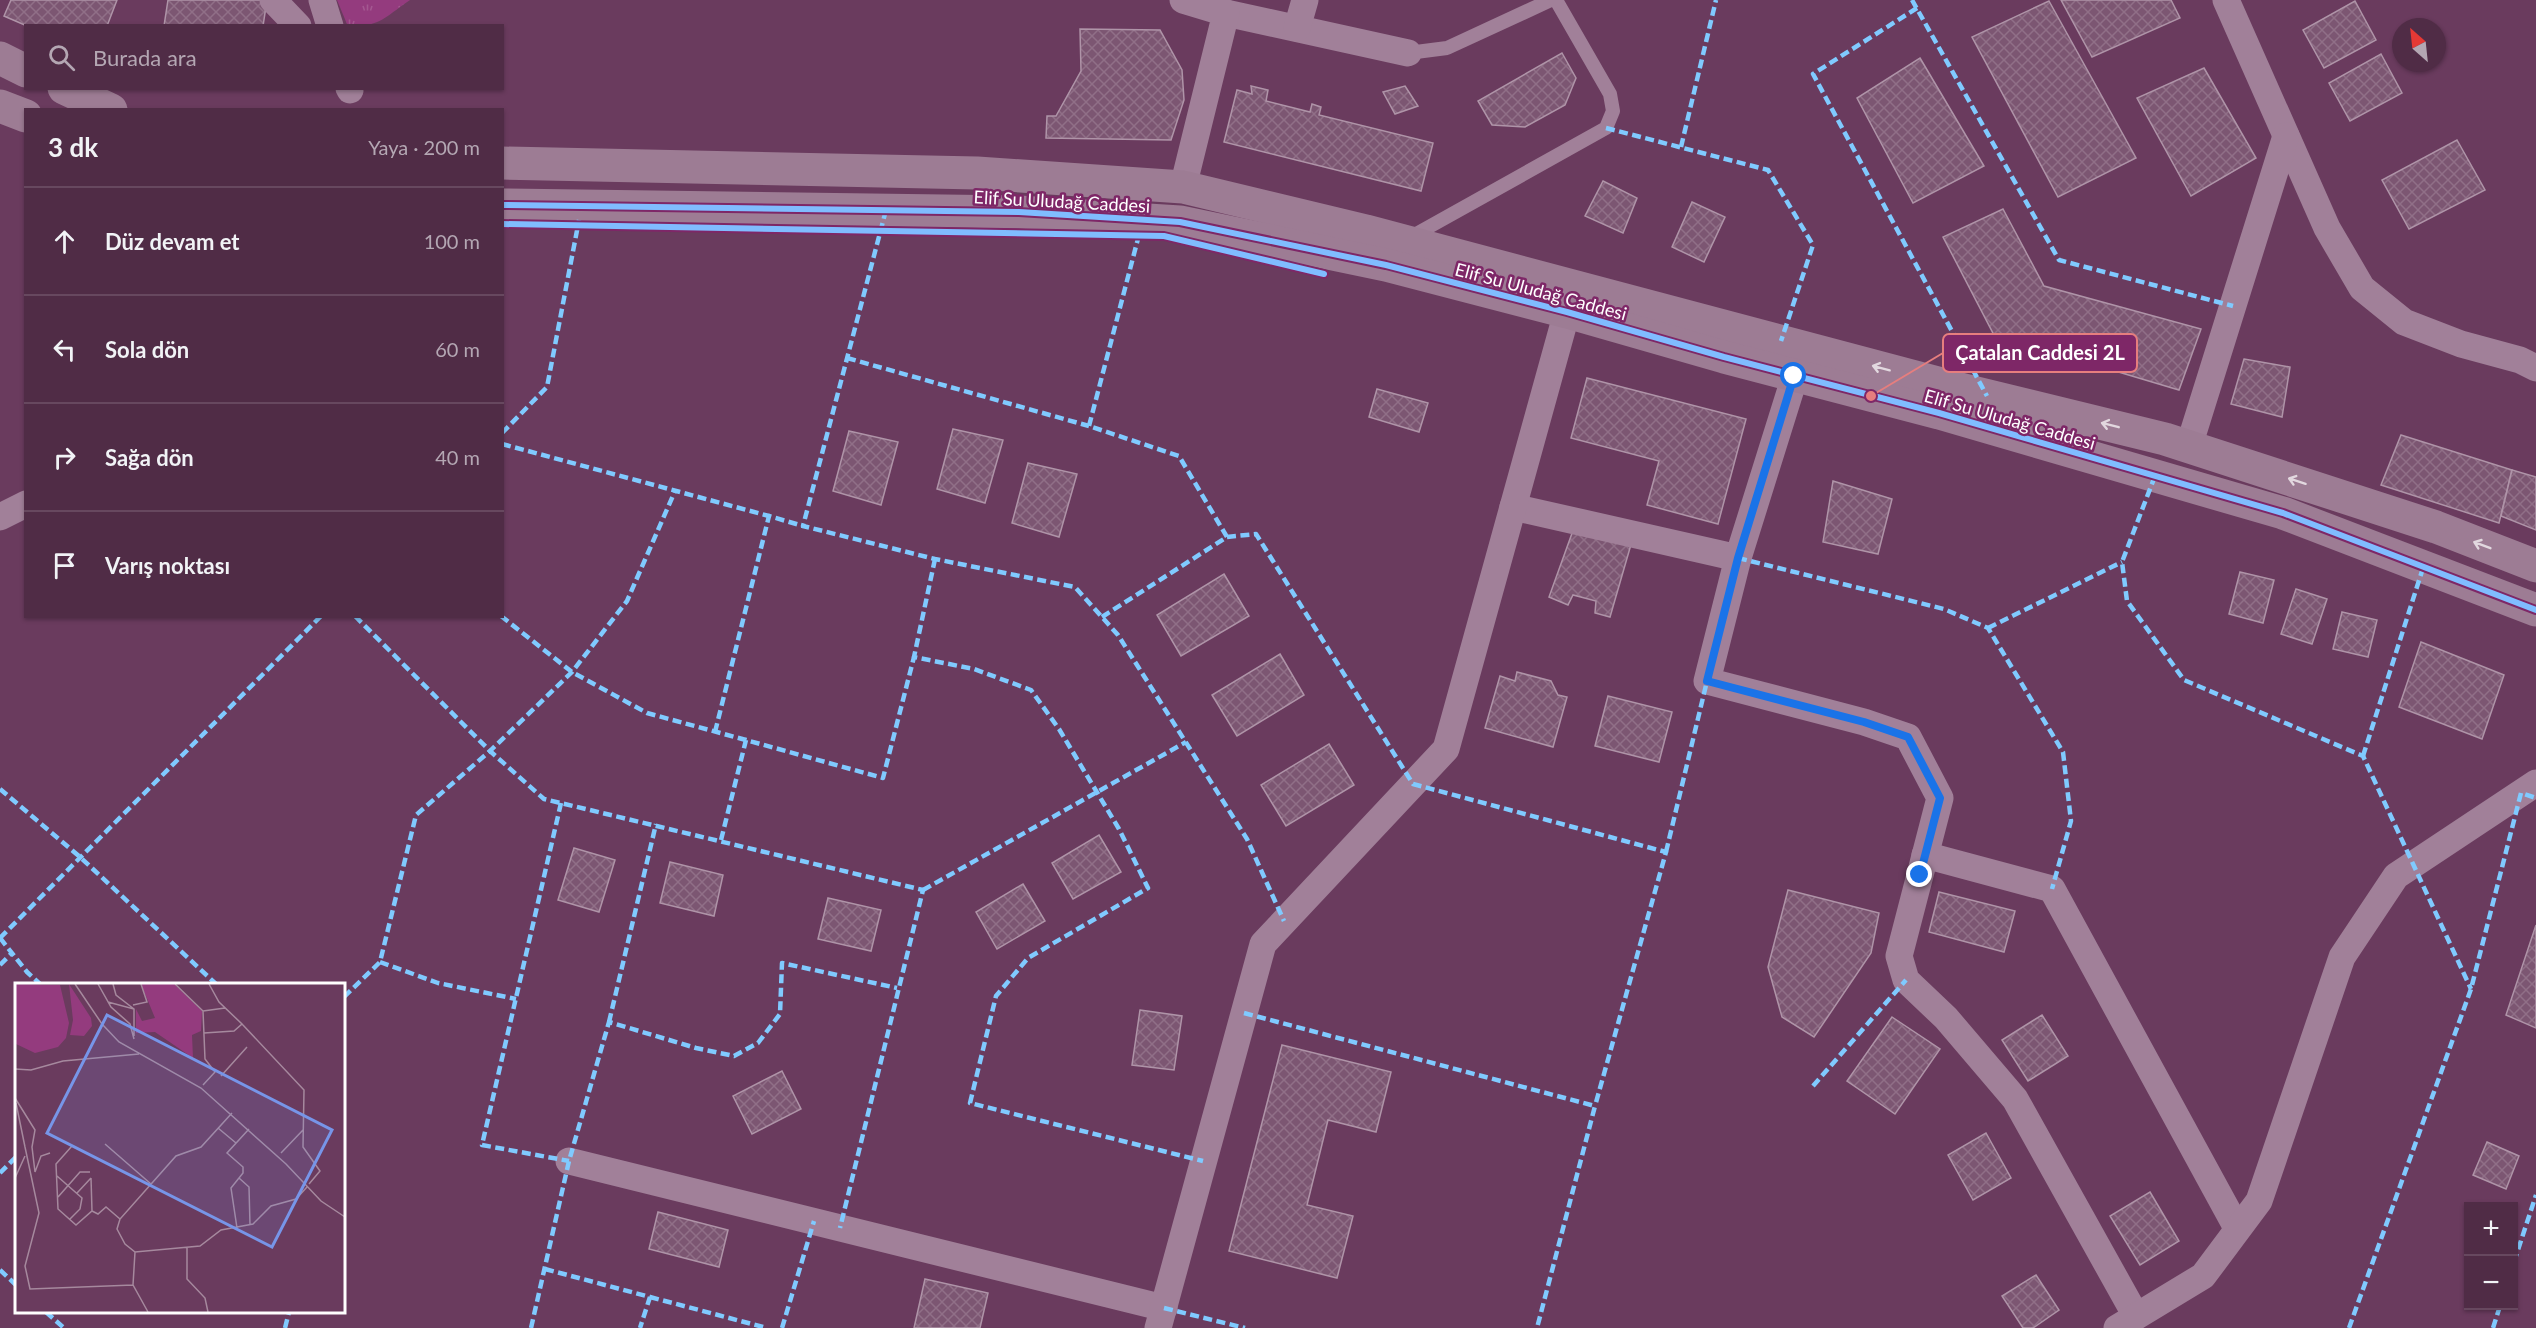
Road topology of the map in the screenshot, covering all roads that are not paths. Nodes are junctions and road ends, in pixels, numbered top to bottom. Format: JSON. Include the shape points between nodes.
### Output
{"nodes":[{"id":1,"x":273,"y":0,"type":"edge"},
{"id":2,"x":322,"y":0,"type":"edge"},
{"id":3,"x":1183,"y":0,"type":"edge"},
{"id":4,"x":1305,"y":0,"type":"edge"},
{"id":5,"x":1554,"y":0,"type":"edge"},
{"id":6,"x":2226,"y":0,"type":"edge"},
{"id":7,"x":1226,"y":13,"type":"junction"},
{"id":8,"x":296,"y":24,"type":"edge"},
{"id":9,"x":329,"y":24,"type":"edge"},
{"id":10,"x":1298,"y":28,"type":"junction"},
{"id":11,"x":1407,"y":53,"type":"joint"},
{"id":12,"x":0,"y":58,"type":"edge"},
{"id":13,"x":24,"y":70,"type":"edge"},
{"id":14,"x":68,"y":90,"type":"edge"},
{"id":15,"x":0,"y":106,"type":"edge"},
{"id":16,"x":107,"y":108,"type":"edge"},
{"id":17,"x":24,"y":115,"type":"edge"},
{"id":18,"x":2286,"y":136,"type":"junction"},
{"id":19,"x":504,"y":163,"type":"edge"},
{"id":20,"x":1183,"y":188,"type":"junction"},
{"id":21,"x":504,"y":204,"type":"edge"},
{"id":22,"x":1404,"y":241,"type":"junction"},
{"id":23,"x":1567,"y":312,"type":"junction"},
{"id":24,"x":2536,"y":368,"type":"edge"},
{"id":25,"x":1794,"y":376,"type":"junction"},
{"id":26,"x":2189,"y":446,"type":"junction"},
{"id":27,"x":24,"y":505,"type":"edge"},
{"id":28,"x":1513,"y":507,"type":"junction"},
{"id":29,"x":0,"y":517,"type":"edge"},
{"id":30,"x":1738,"y":558,"type":"junction"},
{"id":31,"x":2536,"y":566,"type":"edge"},
{"id":32,"x":2536,"y":610,"type":"edge"},
{"id":33,"x":2536,"y":783,"type":"edge"},
{"id":34,"x":1925,"y":855,"type":"junction"},
{"id":35,"x":569,"y":1161,"type":"dead end"},
{"id":36,"x":2237,"y":1228,"type":"junction"},
{"id":37,"x":1161,"y":1318,"type":"edge"},
{"id":38,"x":2127,"y":1322,"type":"edge"}],
"edges":[{"from":1,"to":8,"type":"street"},
{"from":2,"to":9,"type":"street"},
{"from":3,"to":7,"type":"street"},
{"from":4,"to":10,"type":"street"},
{"from":5,"to":11,"type":"lane","via":[[1447,48]]},
{"from":5,"to":22,"type":"lane","via":[[1610,93],[1613,111],[1606,128]]},
{"from":6,"to":18,"type":"street"},
{"from":7,"to":10,"type":"street"},
{"from":7,"to":20,"type":"street"},
{"from":10,"to":11,"type":"street"},
{"from":12,"to":13,"type":"main road"},
{"from":14,"to":16,"type":"main road"},
{"from":15,"to":17,"type":"main road"},
{"from":18,"to":24,"type":"street","via":[[2327,228],[2362,288],[2404,322]]},
{"from":18,"to":26,"type":"street"},
{"from":19,"to":20,"type":"main road","name":"Elif Su Uludağ Caddesi","via":[[977,173]]},
{"from":20,"to":22,"type":"main road","name":"Elif Su Uludağ Caddesi"},
{"from":21,"to":23,"type":"main road","name":"Elif Su Uludağ Caddesi","via":[[1019,212],[1180,222],[1386,265]]},
{"from":26,"to":22,"type":"main road","name":"Elif Su Uludağ Caddesi","one_way":true},
{"from":23,"to":25,"type":"main road","name":"Elif Su Uludağ Caddesi"},
{"from":23,"to":28,"type":"street"},
{"from":25,"to":30,"type":"street"},
{"from":25,"to":32,"type":"main road","name":"Elif Su Uludağ Caddesi","via":[[1951,416],[2283,513]]},
{"from":31,"to":26,"type":"main road","name":"Elif Su Uludağ Caddesi","one_way":true,"via":[[2436,527]]},
{"from":27,"to":29,"type":"street"},
{"from":28,"to":30,"type":"street"},
{"from":28,"to":37,"type":"street","via":[[1446,749],[1263,944]]},
{"from":30,"to":34,"type":"street","via":[[1707,681],[1908,737],[1940,798]]},
{"from":33,"to":36,"type":"street","via":[[2396,876],[2342,957],[2259,1201]]},
{"from":34,"to":36,"type":"street","via":[[2052,890]]},
{"from":34,"to":38,"type":"street","via":[[1899,956],[1906,980],[1946,1018],[2015,1099]]},
{"from":35,"to":37,"type":"street"},
{"from":36,"to":38,"type":"street","via":[[2203,1276]]}]}
